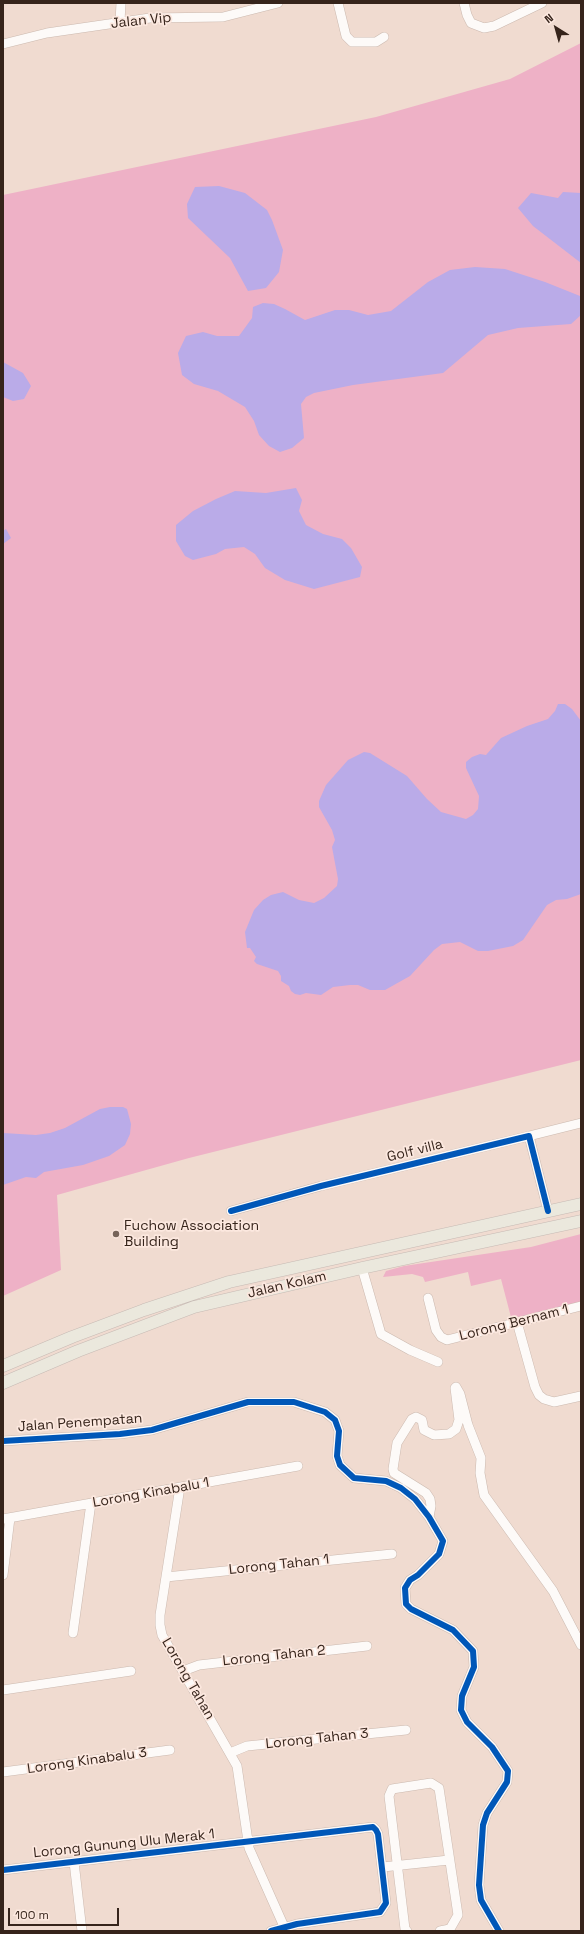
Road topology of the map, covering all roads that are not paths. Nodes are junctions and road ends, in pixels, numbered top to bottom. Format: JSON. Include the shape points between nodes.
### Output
{"nodes":[{"id":1,"x":121,"y":3,"type":"edge"},
{"id":2,"x":278,"y":3,"type":"edge"},
{"id":3,"x":338,"y":3,"type":"edge"},
{"id":4,"x":464,"y":3,"type":"edge"},
{"id":5,"x":542,"y":3,"type":"edge"},
{"id":6,"x":120,"y":22,"type":"junction"},
{"id":7,"x":384,"y":37,"type":"dead end"},
{"id":8,"x":3,"y":44,"type":"edge"},
{"id":9,"x":581,"y":1123,"type":"edge"},
{"id":10,"x":529,"y":1136,"type":"junction"},
{"id":11,"x":581,"y":1204,"type":"edge"},
{"id":12,"x":231,"y":1211,"type":"dead end"},
{"id":13,"x":548,"y":1211,"type":"junction"},
{"id":14,"x":581,"y":1220,"type":"edge"},
{"id":15,"x":487,"y":1226,"type":"junction"},
{"id":16,"x":503,"y":1238,"type":"junction"},
{"id":17,"x":362,"y":1268,"type":"junction"},
{"id":18,"x":428,"y":1298,"type":"dead end"},
{"id":19,"x":581,"y":1306,"type":"edge"},
{"id":20,"x":517,"y":1322,"type":"junction"},
{"id":21,"x":438,"y":1362,"type":"dead end"},
{"id":22,"x":3,"y":1366,"type":"edge"},
{"id":23,"x":3,"y":1383,"type":"edge"},
{"id":24,"x":581,"y":1396,"type":"edge"},
{"id":25,"x":3,"y":1441,"type":"edge"},
{"id":26,"x":298,"y":1466,"type":"dead end"},
{"id":27,"x":180,"y":1487,"type":"junction"},
{"id":28,"x":91,"y":1503,"type":"junction"},
{"id":29,"x":429,"y":1517,"type":"junction"},
{"id":30,"x":7,"y":1518,"type":"edge"},
{"id":31,"x":392,"y":1554,"type":"dead end"},
{"id":32,"x":3,"y":1575,"type":"edge"},
{"id":33,"x":166,"y":1577,"type":"junction"},
{"id":34,"x":73,"y":1633,"type":"dead end"},
{"id":35,"x":581,"y":1645,"type":"edge"},
{"id":36,"x":367,"y":1646,"type":"dead end"},
{"id":37,"x":183,"y":1671,"type":"junction"},
{"id":38,"x":131,"y":1672,"type":"dead end"},
{"id":39,"x":3,"y":1690,"type":"edge"},
{"id":40,"x":406,"y":1730,"type":"dead end"},
{"id":41,"x":170,"y":1750,"type":"dead end"},
{"id":42,"x":230,"y":1753,"type":"junction"},
{"id":43,"x":3,"y":1772,"type":"edge"},
{"id":44,"x":248,"y":1842,"type":"junction"},
{"id":45,"x":449,"y":1860,"type":"junction"},
{"id":46,"x":74,"y":1862,"type":"junction"},
{"id":47,"x":398,"y":1866,"type":"junction"},
{"id":48,"x":383,"y":1867,"type":"junction"},
{"id":49,"x":3,"y":1870,"type":"edge"},
{"id":50,"x":286,"y":1929,"type":"edge"},
{"id":51,"x":82,"y":1931,"type":"edge"},
{"id":52,"x":271,"y":1931,"type":"edge"},
{"id":53,"x":407,"y":1931,"type":"edge"},
{"id":54,"x":440,"y":1931,"type":"edge"},
{"id":55,"x":499,"y":1931,"type":"edge"}],
"edges":[{"from":1,"to":6,"type":"street"},
{"from":2,"to":6,"type":"street","name":"Jalan Vip","via":[[224,17],[150,18]]},
{"from":3,"to":7,"type":"street","via":[[346,36],[352,42],[376,42]]},
{"from":4,"to":5,"type":"street","via":[[471,23],[484,28],[494,26]]},
{"from":6,"to":8,"type":"street","name":"Jalan Vip","via":[[47,33]]},
{"from":9,"to":10,"type":"street","name":"Golf villa"},
{"from":10,"to":12,"type":"street","name":"Golf villa","via":[[321,1186]]},
{"from":10,"to":13,"type":"street"},
{"from":11,"to":13,"type":"main road","name":"Jalan Kolam"},
{"from":13,"to":15,"type":"main road","name":"Jalan Kolam"},
{"from":14,"to":16,"type":"main road","name":"Jalan Kolam"},
{"from":15,"to":16,"type":"main road","via":[[490,1233]]},
{"from":15,"to":22,"type":"main road","name":"Jalan Kolam","via":[[230,1282],[72,1337]]},
{"from":16,"to":17,"type":"main road","name":"Jalan Kolam"},
{"from":17,"to":21,"type":"street","via":[[381,1334]]},
{"from":17,"to":23,"type":"main road","name":"Jalan Kolam","via":[[194,1307],[78,1351]]},
{"from":18,"to":20,"type":"street","name":"Lorong Bernam 1","via":[[436,1330],[447,1340]]},
{"from":19,"to":20,"type":"street","name":"Lorong Bernam 1"},
{"from":20,"to":24,"type":"street","via":[[539,1395],[554,1402]]},
{"from":25,"to":29,"type":"street","name":"Jalan Penempatan","via":[[120,1434],[146,1430],[248,1402],[294,1402],[325,1412],[335,1420],[340,1465],[354,1478],[386,1482],[401,1488],[415,1499]]},
{"from":26,"to":27,"type":"street","name":"Lorong Kinabalu 1"},
{"from":27,"to":28,"type":"street","name":"Lorong Kinabalu 1"},
{"from":27,"to":33,"type":"street","name":"Lorong Tahan"},
{"from":28,"to":30,"type":"street","name":"Lorong Kinabalu 1"},
{"from":28,"to":34,"type":"street"},
{"from":29,"to":35,"type":"street","via":[[430,1498],[394,1473],[397,1443],[412,1419],[416,1417],[422,1420],[424,1430],[429,1433],[449,1434],[456,1429],[459,1420],[456,1387],[481,1458],[480,1473],[484,1495],[552,1591]]},
{"from":29,"to":55,"type":"street","name":"Jalan Penempatan","via":[[443,1541],[439,1554],[410,1580],[405,1588],[406,1604],[453,1630],[473,1651],[474,1667],[462,1696],[461,1710],[467,1722],[492,1747],[508,1771],[506,1782],[487,1813],[483,1826],[479,1885],[481,1900]]},
{"from":30,"to":32,"type":"street"},
{"from":31,"to":33,"type":"street","name":"Lorong Tahan 1"},
{"from":33,"to":37,"type":"street","name":"Lorong Tahan","via":[[160,1625],[162,1635]]},
{"from":36,"to":37,"type":"street","name":"Lorong Tahan 2","via":[[199,1665]]},
{"from":37,"to":42,"type":"street","name":"Lorong Tahan"},
{"from":38,"to":39,"type":"street"},
{"from":40,"to":42,"type":"street","name":"Lorong Tahan 3","via":[[247,1746]]},
{"from":41,"to":43,"type":"street","name":"Lorong Kinabalu 3"},
{"from":42,"to":44,"type":"street","name":"Lorong Tahan","via":[[239,1771]]},
{"from":44,"to":46,"type":"street","name":"Lorong Gunung Ulu Merak 1"},
{"from":44,"to":48,"type":"street","name":"Lorong Gunung Ulu Merak 1","via":[[372,1827],[378,1834]]},
{"from":44,"to":50,"type":"street","name":"Lorong Tahan"},
{"from":45,"to":47,"type":"street"},
{"from":45,"to":47,"type":"street","via":[[439,1788],[431,1783],[392,1789],[389,1796]]},
{"from":45,"to":54,"type":"street","via":[[458,1915],[450,1929]]},
{"from":46,"to":49,"type":"street","name":"Lorong Gunung Ulu Merak 1"},
{"from":46,"to":51,"type":"street"},
{"from":47,"to":48,"type":"street"},
{"from":47,"to":53,"type":"street"},
{"from":48,"to":50,"type":"street","via":[[386,1903],[380,1912],[296,1924]]},
{"from":50,"to":52,"type":"street"}]}
